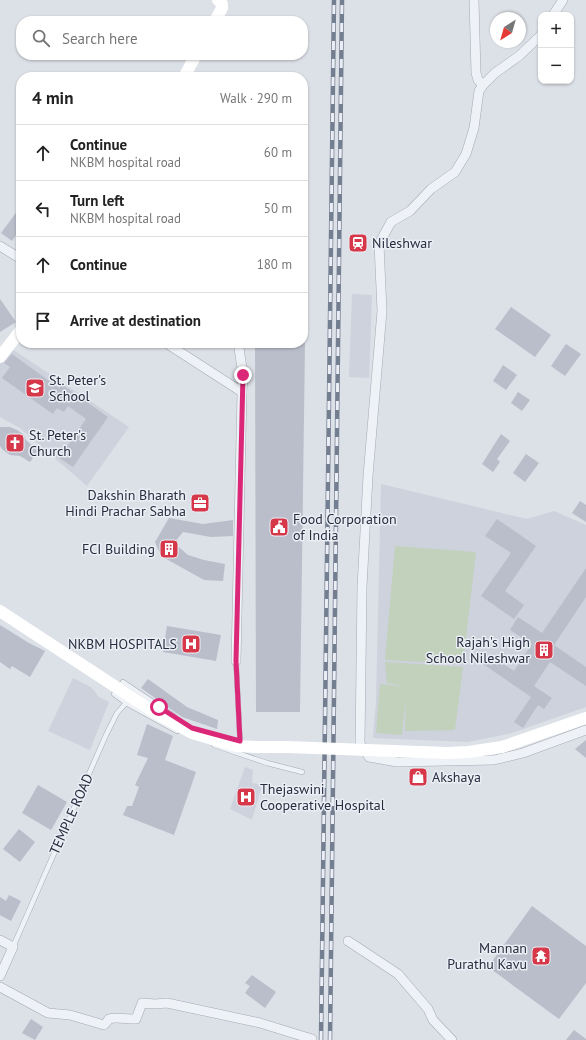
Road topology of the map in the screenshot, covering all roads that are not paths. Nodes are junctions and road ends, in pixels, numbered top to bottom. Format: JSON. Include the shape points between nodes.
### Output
{"nodes":[{"id":1,"x":218,"y":0,"type":"edge"},
{"id":2,"x":474,"y":0,"type":"edge"},
{"id":3,"x":563,"y":0,"type":"edge"},
{"id":4,"x":555,"y":12,"type":"edge"},
{"id":5,"x":218,"y":16,"type":"edge"},
{"id":6,"x":538,"y":38,"type":"edge"},
{"id":7,"x":193,"y":60,"type":"edge"},
{"id":8,"x":187,"y":72,"type":"edge"},
{"id":9,"x":483,"y":85,"type":"junction"},
{"id":10,"x":0,"y":246,"type":"edge"},
{"id":11,"x":16,"y":256,"type":"edge"},
{"id":12,"x":16,"y":336,"type":"edge"},
{"id":13,"x":174,"y":348,"type":"edge"},
{"id":14,"x":239,"y":348,"type":"edge"},
{"id":15,"x":0,"y":357,"type":"edge"},
{"id":16,"x":242,"y":392,"type":"junction"},
{"id":17,"x":0,"y":611,"type":"edge"},
{"id":18,"x":236,"y":661,"type":"joint"},
{"id":19,"x":118,"y":688,"type":"junction"},
{"id":20,"x":126,"y":703,"type":"junction"},
{"id":21,"x":586,"y":718,"type":"edge"},
{"id":22,"x":586,"y":730,"type":"edge"},
{"id":23,"x":218,"y":735,"type":"dead end"},
{"id":24,"x":229,"y":738,"type":"dead end"},
{"id":25,"x":302,"y":772,"type":"dead end"},
{"id":26,"x":0,"y":940,"type":"edge"},
{"id":27,"x":348,"y":942,"type":"dead end"},
{"id":28,"x":13,"y":947,"type":"junction"},
{"id":29,"x":0,"y":976,"type":"edge"},
{"id":30,"x":0,"y":987,"type":"edge"},
{"id":31,"x":312,"y":1039,"type":"dead end"},
{"id":32,"x":452,"y":1040,"type":"edge"}],
"edges":[{"from":1,"to":5,"type":"main road","via":[[222,8]]},
{"from":2,"to":9,"type":"street","via":[[476,73]]},
{"from":3,"to":4,"type":"street"},
{"from":6,"to":9,"type":"street"},
{"from":7,"to":8,"type":"main road"},
{"from":9,"to":22,"type":"street","via":[[479,91],[474,128],[466,154],[455,172],[431,189],[410,211],[391,222],[379,244],[382,311],[368,476],[362,587],[360,744],[369,758],[397,762],[494,760],[523,753]]},
{"from":10,"to":11,"type":"street"},
{"from":12,"to":15,"type":"main road"},
{"from":13,"to":16,"type":"street"},
{"from":14,"to":16,"type":"street","via":[[243,375]]},
{"from":16,"to":18,"type":"street"},
{"from":17,"to":19,"type":"main road"},
{"from":18,"to":24,"type":"lane","via":[[240,741]]},
{"from":19,"to":20,"type":"lane","via":[[114,694]]},
{"from":19,"to":21,"type":"main road","bridge":true,"via":[[154,712],[192,732],[236,746],[258,748],[468,752],[502,747]]},
{"from":19,"to":23,"type":"lane","via":[[123,682],[192,728]]},
{"from":20,"to":25,"type":"lane","via":[[178,731],[227,750]]},
{"from":20,"to":28,"type":"lane","name":"TEMPLE ROAD","via":[[117,713],[106,735]]},
{"from":26,"to":28,"type":"street"},
{"from":27,"to":32,"type":"street","via":[[398,974],[428,1009],[433,1020]]},
{"from":28,"to":29,"type":"street"},
{"from":30,"to":31,"type":"street","via":[[48,1013],[70,1015],[104,1025],[108,1019],[136,1019],[142,1003],[167,1003],[260,1023]]}]}
